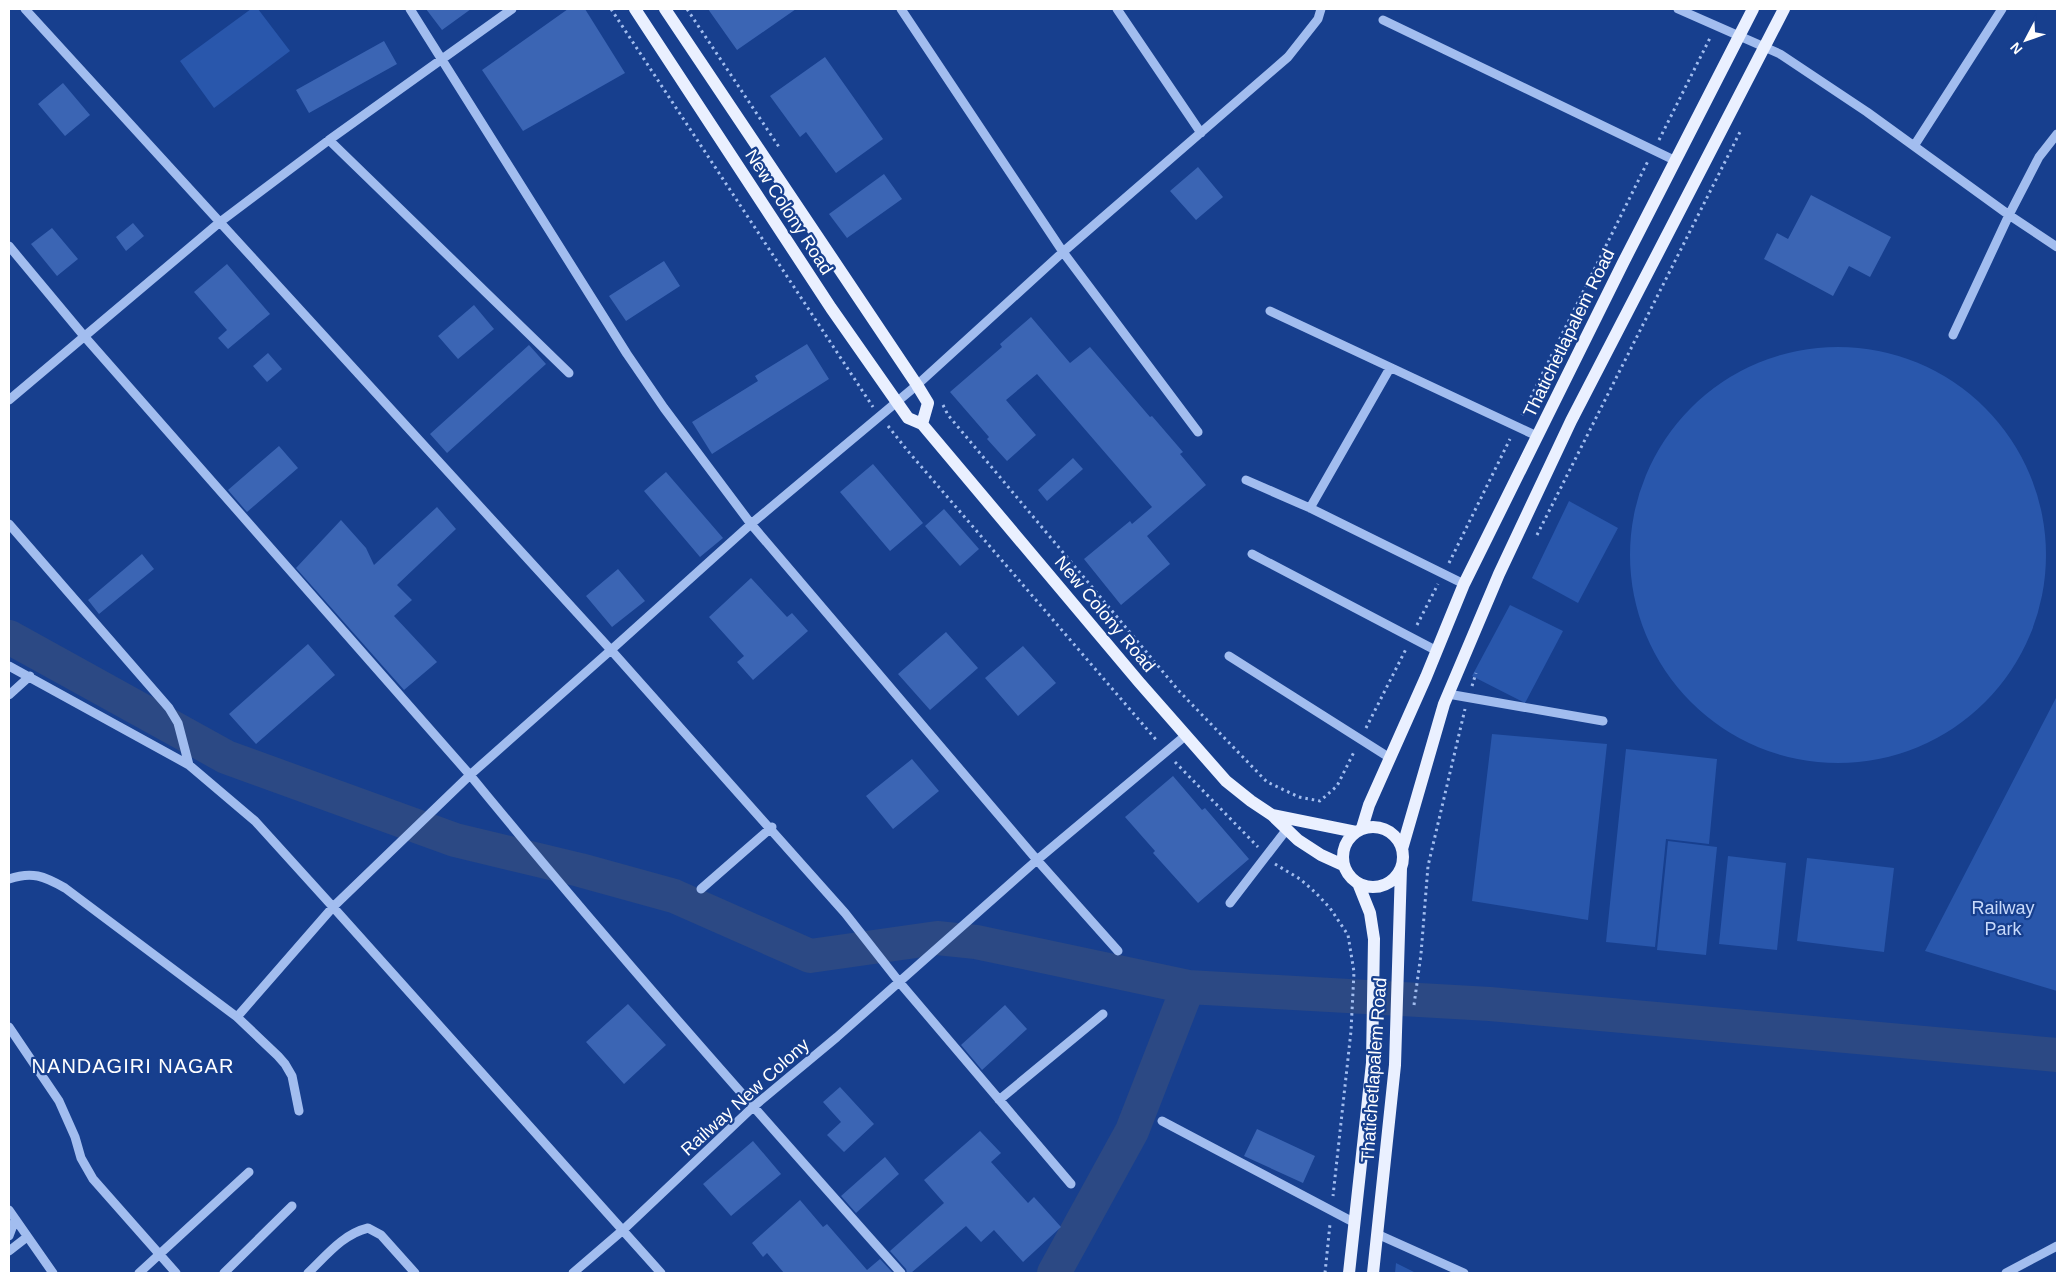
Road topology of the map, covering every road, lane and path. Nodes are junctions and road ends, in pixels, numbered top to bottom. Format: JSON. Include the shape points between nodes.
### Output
{"nodes":[{"id":1,"x":25,"y":9,"type":"edge"},
{"id":2,"x":410,"y":9,"type":"edge"},
{"id":3,"x":512,"y":9,"type":"edge"},
{"id":4,"x":635,"y":9,"type":"edge"},
{"id":5,"x":665,"y":9,"type":"edge"},
{"id":6,"x":687,"y":9,"type":"edge"},
{"id":7,"x":900,"y":9,"type":"edge"},
{"id":8,"x":1117,"y":9,"type":"edge"},
{"id":9,"x":1321,"y":9,"type":"edge"},
{"id":10,"x":1678,"y":9,"type":"edge"},
{"id":11,"x":1753,"y":9,"type":"edge"},
{"id":12,"x":1784,"y":9,"type":"edge"},
{"id":13,"x":2002,"y":9,"type":"edge"},
{"id":14,"x":1383,"y":20,"type":"dead end"},
{"id":15,"x":1716,"y":25,"type":"junction"},
{"id":16,"x":1740,"y":36,"type":"junction"},
{"id":17,"x":1764,"y":45,"type":"junction"},
{"id":18,"x":440,"y":59,"type":"junction"},
{"id":19,"x":1744,"y":124,"type":"dead end"},
{"id":20,"x":1201,"y":133,"type":"junction"},
{"id":21,"x":2057,"y":134,"type":"edge"},
{"id":22,"x":329,"y":140,"type":"junction"},
{"id":23,"x":1914,"y":146,"type":"junction"},
{"id":24,"x":780,"y":150,"type":"dead end"},
{"id":25,"x":1654,"y":150,"type":"junction"},
{"id":26,"x":1676,"y":161,"type":"junction"},
{"id":27,"x":2009,"y":215,"type":"junction"},
{"id":28,"x":220,"y":222,"type":"junction"},
{"id":29,"x":9,"y":246,"type":"edge"},
{"id":30,"x":2057,"y":247,"type":"edge"},
{"id":31,"x":1063,"y":252,"type":"junction"},
{"id":32,"x":1270,"y":311,"type":"dead end"},
{"id":33,"x":1953,"y":335,"type":"dead end"},
{"id":34,"x":84,"y":336,"type":"junction"},
{"id":35,"x":1390,"y":368,"type":"junction"},
{"id":36,"x":569,"y":373,"type":"dead end"},
{"id":37,"x":917,"y":385,"type":"junction"},
{"id":38,"x":940,"y":399,"type":"dead end"},
{"id":39,"x":9,"y":400,"type":"edge"},
{"id":40,"x":896,"y":403,"type":"junction"},
{"id":41,"x":922,"y":424,"type":"junction"},
{"id":42,"x":1516,"y":427,"type":"junction"},
{"id":43,"x":1198,"y":432,"type":"dead end"},
{"id":44,"x":1537,"y":436,"type":"junction"},
{"id":45,"x":1246,"y":480,"type":"dead end"},
{"id":46,"x":1310,"y":508,"type":"junction"},
{"id":47,"x":9,"y":524,"type":"edge"},
{"id":48,"x":751,"y":524,"type":"junction"},
{"id":49,"x":1535,"y":538,"type":"dead end"},
{"id":50,"x":1252,"y":554,"type":"dead end"},
{"id":51,"x":1443,"y":574,"type":"junction"},
{"id":52,"x":1464,"y":584,"type":"junction"},
{"id":53,"x":1412,"y":637,"type":"junction"},
{"id":54,"x":611,"y":650,"type":"junction"},
{"id":55,"x":1437,"y":651,"type":"junction"},
{"id":56,"x":1229,"y":656,"type":"dead end"},
{"id":57,"x":9,"y":666,"type":"edge"},
{"id":58,"x":1477,"y":671,"type":"dead end"},
{"id":59,"x":30,"y":676,"type":"junction"},
{"id":60,"x":1448,"y":694,"type":"junction"},
{"id":61,"x":9,"y":695,"type":"edge"},
{"id":62,"x":1467,"y":698,"type":"junction"},
{"id":63,"x":1603,"y":721,"type":"dead end"},
{"id":64,"x":1185,"y":736,"type":"junction"},
{"id":65,"x":1361,"y":739,"type":"junction"},
{"id":66,"x":1390,"y":758,"type":"junction"},
{"id":67,"x":189,"y":765,"type":"junction"},
{"id":68,"x":470,"y":775,"type":"junction"},
{"id":69,"x":1272,"y":815,"type":"junction"},
{"id":70,"x":771,"y":828,"type":"junction"},
{"id":71,"x":1287,"y":829,"type":"junction"},
{"id":72,"x":1359,"y":830,"type":"junction"},
{"id":73,"x":1402,"y":849,"type":"junction"},
{"id":74,"x":1037,"y":860,"type":"junction"},
{"id":75,"x":1344,"y":865,"type":"junction"},
{"id":76,"x":1401,"y":868,"type":"junction"},
{"id":77,"x":9,"y":879,"type":"edge"},
{"id":78,"x":1358,"y":883,"type":"junction"},
{"id":79,"x":701,"y":889,"type":"dead end"},
{"id":80,"x":1230,"y":903,"type":"dead end"},
{"id":81,"x":333,"y":907,"type":"junction"},
{"id":82,"x":1118,"y":951,"type":"dead end"},
{"id":83,"x":1354,"y":972,"type":"dead end"},
{"id":84,"x":900,"y":983,"type":"junction"},
{"id":85,"x":1413,"y":1013,"type":"dead end"},
{"id":86,"x":1103,"y":1014,"type":"dead end"},
{"id":87,"x":237,"y":1017,"type":"junction"},
{"id":88,"x":9,"y":1028,"type":"edge"},
{"id":89,"x":999,"y":1100,"type":"junction"},
{"id":90,"x":753,"y":1107,"type":"junction"},
{"id":91,"x":299,"y":1111,"type":"dead end"},
{"id":92,"x":1162,"y":1121,"type":"dead end"},
{"id":93,"x":249,"y":1172,"type":"dead end"},
{"id":94,"x":1071,"y":1184,"type":"dead end"},
{"id":95,"x":292,"y":1206,"type":"dead end"},
{"id":96,"x":9,"y":1210,"type":"edge"},
{"id":97,"x":1331,"y":1211,"type":"junction"},
{"id":98,"x":15,"y":1220,"type":"junction"},
{"id":99,"x":1355,"y":1223,"type":"junction"},
{"id":100,"x":623,"y":1230,"type":"junction"},
{"id":101,"x":1377,"y":1234,"type":"junction"},
{"id":102,"x":9,"y":1236,"type":"edge"},
{"id":103,"x":27,"y":1237,"type":"junction"},
{"id":104,"x":2057,"y":1246,"type":"edge"},
{"id":105,"x":9,"y":1251,"type":"edge"},
{"id":106,"x":158,"y":1256,"type":"junction"},
{"id":107,"x":53,"y":1273,"type":"edge"},
{"id":108,"x":139,"y":1273,"type":"edge"},
{"id":109,"x":176,"y":1273,"type":"edge"},
{"id":110,"x":224,"y":1273,"type":"edge"},
{"id":111,"x":308,"y":1273,"type":"edge"},
{"id":112,"x":415,"y":1273,"type":"edge"},
{"id":113,"x":572,"y":1273,"type":"edge"},
{"id":114,"x":660,"y":1273,"type":"edge"},
{"id":115,"x":901,"y":1273,"type":"edge"},
{"id":116,"x":1325,"y":1273,"type":"edge"},
{"id":117,"x":1349,"y":1273,"type":"edge"},
{"id":118,"x":1372,"y":1273,"type":"edge"},
{"id":119,"x":1464,"y":1273,"type":"edge"},
{"id":120,"x":2006,"y":1273,"type":"edge"}],
"edges":[{"from":1,"to":28,"type":"street"},
{"from":2,"to":18,"type":"street"},
{"from":3,"to":18,"type":"street"},
{"from":4,"to":40,"type":"main road","name":"New Colony Road"},
{"from":5,"to":37,"type":"main road","name":"New Colony Road"},
{"from":6,"to":24,"type":"path"},
{"from":7,"to":31,"type":"street"},
{"from":8,"to":20,"type":"street"},
{"from":9,"to":20,"type":"street","via":[[1318,19],[1288,57]]},
{"from":10,"to":15,"type":"street"},
{"from":11,"to":16,"type":"main road","name":"Thatichetlapalem Road"},
{"from":12,"to":17,"type":"main road"},
{"from":13,"to":23,"type":"street"},
{"from":14,"to":25,"type":"street"},
{"from":15,"to":16,"type":"street"},
{"from":15,"to":25,"type":"path"},
{"from":16,"to":17,"type":"street"},
{"from":16,"to":26,"type":"main road","name":"Thatichetlapalem Road"},
{"from":17,"to":23,"type":"street"},
{"from":17,"to":60,"type":"main road","via":[[1571,422],[1499,574]]},
{"from":18,"to":22,"type":"street"},
{"from":18,"to":48,"type":"street","via":[[627,354]]},
{"from":19,"to":49,"type":"path"},
{"from":20,"to":31,"type":"street"},
{"from":21,"to":27,"type":"street","via":[[2039,157]]},
{"from":22,"to":28,"type":"street"},
{"from":22,"to":36,"type":"street"},
{"from":23,"to":27,"type":"street"},
{"from":25,"to":26,"type":"street"},
{"from":25,"to":42,"type":"path"},
{"from":26,"to":44,"type":"main road","name":"Thatichetlapalem Road"},
{"from":27,"to":30,"type":"street"},
{"from":27,"to":33,"type":"street"},
{"from":28,"to":34,"type":"street"},
{"from":28,"to":54,"type":"street"},
{"from":29,"to":34,"type":"street"},
{"from":31,"to":37,"type":"street"},
{"from":31,"to":43,"type":"street"},
{"from":32,"to":35,"type":"street"},
{"from":34,"to":39,"type":"street"},
{"from":34,"to":68,"type":"street"},
{"from":35,"to":42,"type":"street"},
{"from":35,"to":46,"type":"street"},
{"from":37,"to":40,"type":"street"},
{"from":37,"to":41,"type":"main road","name":"New Colony Road","via":[[928,403]]},
{"from":38,"to":65,"type":"path","via":[[948,415],[1178,690],[1267,782],[1299,797],[1320,801],[1337,786]]},
{"from":40,"to":41,"type":"main road","name":"New Colony Road","via":[[908,418]]},
{"from":40,"to":48,"type":"street"},
{"from":41,"to":64,"type":"main road","name":"New Colony Road"},
{"from":42,"to":44,"type":"street"},
{"from":42,"to":51,"type":"path"},
{"from":44,"to":52,"type":"main road","name":"Thatichetlapalem Road"},
{"from":45,"to":46,"type":"street"},
{"from":46,"to":51,"type":"street"},
{"from":47,"to":67,"type":"street","via":[[169,708],[178,723]]},
{"from":48,"to":54,"type":"street"},
{"from":48,"to":74,"type":"street"},
{"from":50,"to":53,"type":"street"},
{"from":51,"to":52,"type":"street"},
{"from":51,"to":53,"type":"path"},
{"from":52,"to":55,"type":"main road","name":"Thatichetlapalem Road"},
{"from":53,"to":55,"type":"street"},
{"from":53,"to":65,"type":"path"},
{"from":54,"to":68,"type":"street"},
{"from":54,"to":70,"type":"street"},
{"from":55,"to":66,"type":"main road","name":"Thatichetlapalem Road"},
{"from":56,"to":65,"type":"street"},
{"from":57,"to":59,"type":"street"},
{"from":58,"to":62,"type":"path"},
{"from":59,"to":61,"type":"street"},
{"from":59,"to":67,"type":"street"},
{"from":60,"to":62,"type":"street"},
{"from":60,"to":73,"type":"main road"},
{"from":62,"to":63,"type":"street"},
{"from":62,"to":85,"type":"path","via":[[1428,866]]},
{"from":64,"to":69,"type":"main road","name":"New Colony Road","via":[[1226,781]]},
{"from":64,"to":74,"type":"street","name":"Railway New Colony"},
{"from":65,"to":66,"type":"street"},
{"from":66,"to":72,"type":"main road","name":"Thatichetlapalem Road"},
{"from":67,"to":81,"type":"street","via":[[255,821]]},
{"from":68,"to":81,"type":"street"},
{"from":68,"to":90,"type":"street","via":[[550,873]]},
{"from":69,"to":71,"type":"main road"},
{"from":69,"to":72,"type":"main road"},
{"from":70,"to":79,"type":"street"},
{"from":70,"to":84,"type":"street","via":[[865,936]]},
{"from":71,"to":75,"type":"main road","via":[[1321,855]]},
{"from":71,"to":80,"type":"street"},
{"from":72,"to":73,"type":"main road","via":[[1370,826],[1386,830]]},
{"from":72,"to":75,"type":"main road","via":[[1344,847]]},
{"from":73,"to":76,"type":"main road"},
{"from":74,"to":82,"type":"street"},
{"from":74,"to":84,"type":"street","name":"Railway New Colony"},
{"from":75,"to":78,"type":"main road","via":[[1349,876]]},
{"from":76,"to":78,"type":"main road","via":[[1388,883],[1378,887]]},
{"from":76,"to":101,"type":"main road","name":"Thatichetlapalem Road","via":[[1395,1065]]},
{"from":77,"to":87,"type":"street","via":[[33,874],[48,878]]},
{"from":78,"to":99,"type":"main road","name":"Thatichetlapalem Road","via":[[1370,913],[1374,940],[1372,1063]]},
{"from":81,"to":87,"type":"street"},
{"from":81,"to":100,"type":"street"},
{"from":83,"to":97,"type":"path","via":[[1351,1031]]},
{"from":84,"to":89,"type":"street"},
{"from":84,"to":90,"type":"street","name":"Railway New Colony"},
{"from":86,"to":89,"type":"street"},
{"from":87,"to":91,"type":"street","via":[[286,1064],[292,1076]]},
{"from":88,"to":106,"type":"street","via":[[59,1101],[81,1158],[93,1179]]},
{"from":89,"to":94,"type":"street"},
{"from":90,"to":100,"type":"street","name":"Railway New Colony"},
{"from":90,"to":115,"type":"street"},
{"from":92,"to":97,"type":"street"},
{"from":93,"to":106,"type":"street"},
{"from":95,"to":110,"type":"street"},
{"from":96,"to":98,"type":"street"},
{"from":97,"to":99,"type":"street"},
{"from":97,"to":116,"type":"path"},
{"from":98,"to":102,"type":"street"},
{"from":98,"to":103,"type":"street"},
{"from":99,"to":117,"type":"main road","name":"Thatichetlapalem Road"},
{"from":100,"to":113,"type":"street","name":"Railway New Colony"},
{"from":100,"to":114,"type":"street"},
{"from":101,"to":118,"type":"main road","name":"Thatichetlapalem Road"},
{"from":101,"to":119,"type":"street"},
{"from":103,"to":105,"type":"street"},
{"from":103,"to":107,"type":"street"},
{"from":104,"to":120,"type":"street"},
{"from":106,"to":108,"type":"street"},
{"from":106,"to":109,"type":"street"},
{"from":111,"to":112,"type":"street","via":[[354,1232],[368,1228],[381,1235]]}]}
